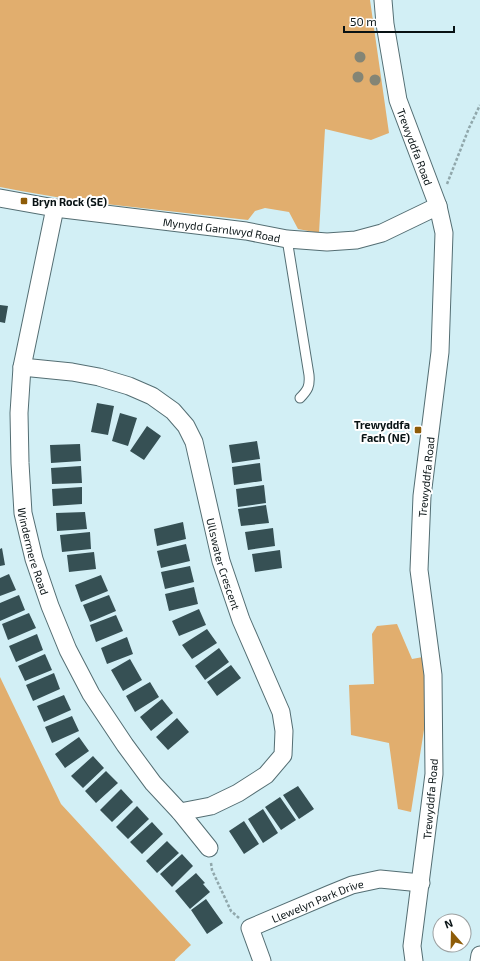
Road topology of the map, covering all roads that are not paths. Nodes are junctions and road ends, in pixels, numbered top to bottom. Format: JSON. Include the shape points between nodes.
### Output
{"nodes":[{"id":1,"x":383,"y":0,"type":"edge"},
{"id":2,"x":0,"y":198,"type":"edge"},
{"id":3,"x":438,"y":206,"type":"junction"},
{"id":4,"x":55,"y":208,"type":"junction"},
{"id":5,"x":287,"y":239,"type":"junction"},
{"id":6,"x":22,"y":366,"type":"junction"},
{"id":7,"x":300,"y":398,"type":"dead end"},
{"id":8,"x":180,"y":812,"type":"junction"},
{"id":9,"x":209,"y":848,"type":"road end"},
{"id":10,"x":421,"y":883,"type":"junction"},
{"id":11,"x":480,"y":955,"type":"edge"},
{"id":12,"x":262,"y":961,"type":"edge"},
{"id":13,"x":414,"y":961,"type":"edge"},
{"id":14,"x":479,"y":961,"type":"edge"}],
"edges":[{"from":1,"to":3,"type":"street","name":"Trewyddfa Road","via":[[398,100]]},
{"from":2,"to":4,"type":"street","name":"Mynydd Garnlwyd Road"},
{"from":3,"to":5,"type":"street","name":"Mynydd Garnlwyd Road","via":[[382,233],[356,240],[327,242]]},
{"from":3,"to":10,"type":"street","name":"Trewyddfa Road","via":[[444,233],[440,352],[422,496],[419,570],[433,675],[434,774]]},
{"from":4,"to":5,"type":"street","name":"Mynydd Garnlwyd Road","via":[[246,231]]},
{"from":4,"to":6,"type":"street","name":"Windermere Road"},
{"from":5,"to":7,"type":"lane","via":[[310,383]]},
{"from":6,"to":8,"type":"street","name":"Windermere Road","via":[[19,413],[23,513],[34,560],[50,606],[68,650],[91,694],[125,746],[153,783]]},
{"from":6,"to":8,"type":"street","name":"Ullswater Crescent","via":[[99,377],[152,396],[173,411],[186,426],[194,442],[221,561],[241,620],[281,712],[284,739],[283,755],[266,775],[211,806]]},
{"from":8,"to":9,"type":"street","name":"Windermere Road"},
{"from":10,"to":12,"type":"street","name":"Llewelyn Park Drive","via":[[380,880],[352,885],[250,928]]},
{"from":10,"to":13,"type":"street","name":"Trewyddfa Road","via":[[412,946]]},
{"from":11,"to":14,"type":"street"}]}
